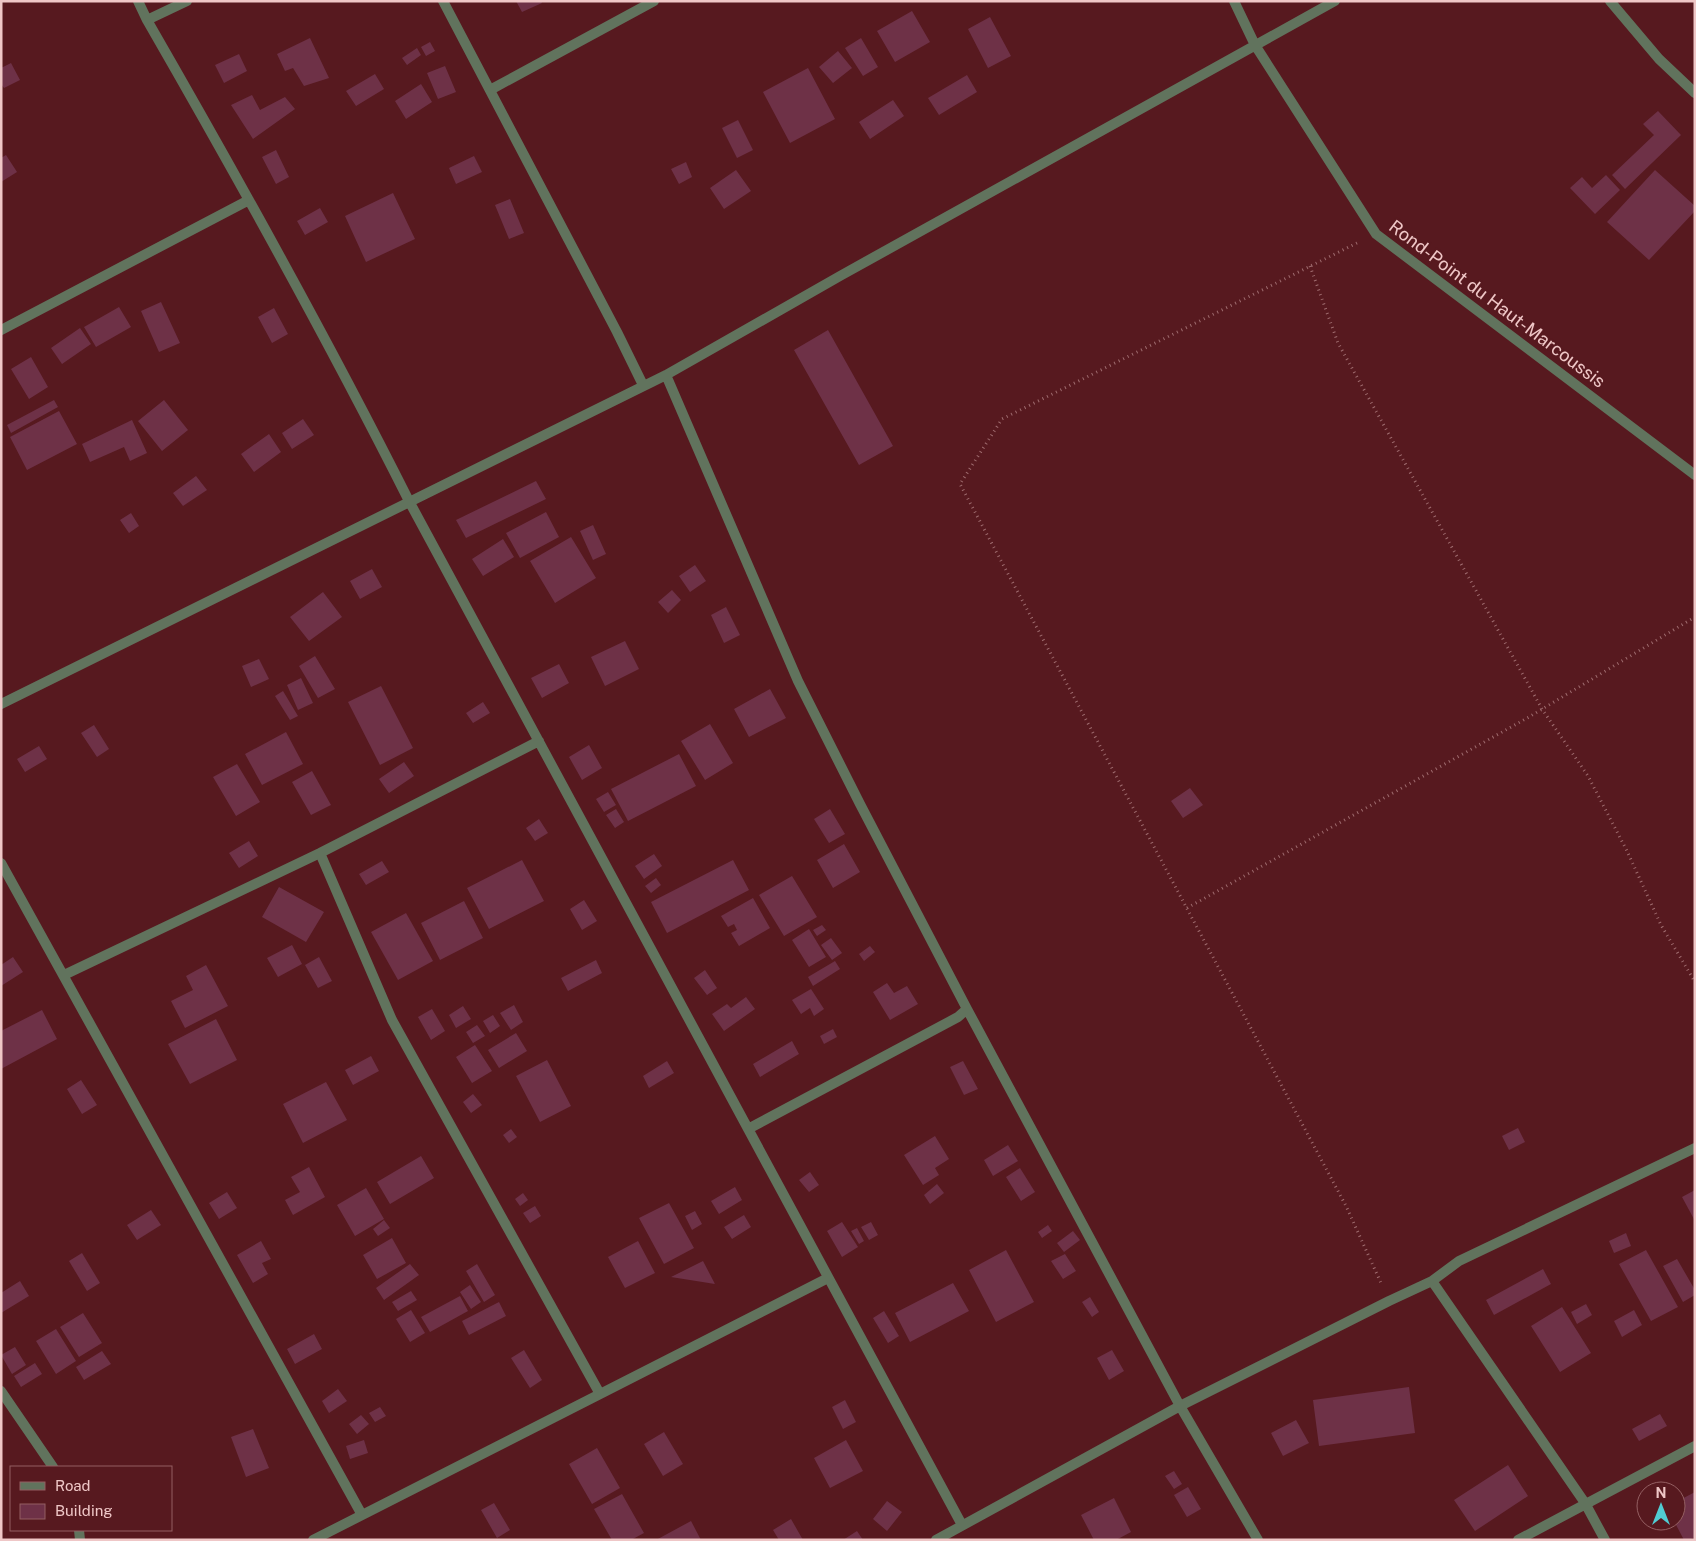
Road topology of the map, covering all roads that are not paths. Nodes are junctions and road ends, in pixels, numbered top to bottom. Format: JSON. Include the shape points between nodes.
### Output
{"nodes":[{"id":1,"x":138,"y":1,"type":"edge"},
{"id":2,"x":187,"y":1,"type":"edge"},
{"id":3,"x":443,"y":1,"type":"edge"},
{"id":4,"x":654,"y":1,"type":"edge"},
{"id":5,"x":1234,"y":1,"type":"edge"},
{"id":6,"x":1335,"y":1,"type":"edge"},
{"id":7,"x":1610,"y":1,"type":"edge"},
{"id":8,"x":147,"y":20,"type":"junction"},
{"id":9,"x":1256,"y":46,"type":"junction"},
{"id":10,"x":490,"y":90,"type":"junction"},
{"id":11,"x":1695,"y":93,"type":"edge"},
{"id":12,"x":249,"y":200,"type":"junction"},
{"id":13,"x":1,"y":330,"type":"edge"},
{"id":14,"x":666,"y":375,"type":"junction"},
{"id":15,"x":642,"y":385,"type":"junction"},
{"id":16,"x":1695,"y":475,"type":"edge"},
{"id":17,"x":409,"y":501,"type":"junction"},
{"id":18,"x":1,"y":704,"type":"edge"},
{"id":19,"x":539,"y":741,"type":"junction"},
{"id":20,"x":320,"y":853,"type":"junction"},
{"id":21,"x":1,"y":863,"type":"edge"},
{"id":22,"x":64,"y":975,"type":"junction"},
{"id":23,"x":967,"y":1009,"type":"junction"},
{"id":24,"x":748,"y":1129,"type":"junction"},
{"id":25,"x":1695,"y":1148,"type":"edge"},
{"id":26,"x":828,"y":1278,"type":"junction"},
{"id":27,"x":1432,"y":1281,"type":"junction"},
{"id":28,"x":1,"y":1391,"type":"edge"},
{"id":29,"x":600,"y":1394,"type":"junction"},
{"id":30,"x":1180,"y":1406,"type":"junction"},
{"id":31,"x":1695,"y":1446,"type":"edge"},
{"id":32,"x":52,"y":1466,"type":"edge"},
{"id":33,"x":1585,"y":1503,"type":"junction"},
{"id":34,"x":362,"y":1515,"type":"junction"},
{"id":35,"x":962,"y":1525,"type":"junction"},
{"id":36,"x":314,"y":1540,"type":"edge"},
{"id":37,"x":936,"y":1540,"type":"edge"},
{"id":38,"x":1258,"y":1540,"type":"edge"},
{"id":39,"x":1518,"y":1540,"type":"edge"},
{"id":40,"x":1605,"y":1540,"type":"edge"}],
"edges":[{"from":1,"to":8,"type":"street"},
{"from":2,"to":8,"type":"street"},
{"from":3,"to":10,"type":"street"},
{"from":4,"to":10,"type":"street"},
{"from":5,"to":9,"type":"street","name":"Rond-Point du Haut-Marcoussis"},
{"from":6,"to":9,"type":"street"},
{"from":7,"to":11,"type":"street","via":[[1659,59]]},
{"from":8,"to":12,"type":"street"},
{"from":9,"to":14,"type":"street"},
{"from":9,"to":16,"type":"street","name":"Rond-Point du Haut-Marcoussis","via":[[1376,234]]},
{"from":10,"to":15,"type":"street"},
{"from":12,"to":13,"type":"street"},
{"from":12,"to":17,"type":"street"},
{"from":14,"to":15,"type":"street"},
{"from":14,"to":23,"type":"street","via":[[798,681]]},
{"from":15,"to":17,"type":"street"},
{"from":17,"to":18,"type":"street"},
{"from":17,"to":19,"type":"street"},
{"from":19,"to":20,"type":"street"},
{"from":19,"to":24,"type":"street"},
{"from":20,"to":22,"type":"street"},
{"from":20,"to":29,"type":"street","via":[[392,1020]]},
{"from":21,"to":22,"type":"street"},
{"from":22,"to":34,"type":"street"},
{"from":23,"to":24,"type":"street","via":[[958,1017]]},
{"from":23,"to":30,"type":"street"},
{"from":24,"to":26,"type":"street"},
{"from":25,"to":27,"type":"street","via":[[1459,1261]]},
{"from":26,"to":29,"type":"street"},
{"from":26,"to":35,"type":"street"},
{"from":27,"to":30,"type":"street"},
{"from":27,"to":33,"type":"street"},
{"from":28,"to":32,"type":"street"},
{"from":29,"to":34,"type":"street"},
{"from":30,"to":35,"type":"street"},
{"from":30,"to":38,"type":"street"},
{"from":31,"to":33,"type":"street"},
{"from":33,"to":39,"type":"street"},
{"from":33,"to":40,"type":"street"},
{"from":34,"to":36,"type":"street"},
{"from":35,"to":37,"type":"street"}]}
